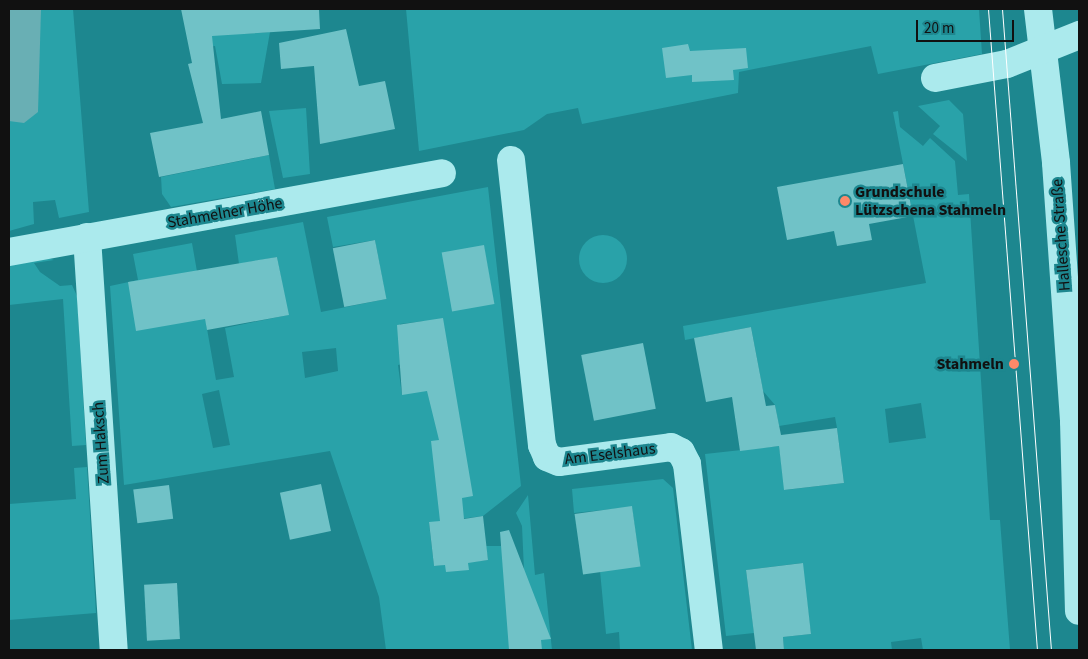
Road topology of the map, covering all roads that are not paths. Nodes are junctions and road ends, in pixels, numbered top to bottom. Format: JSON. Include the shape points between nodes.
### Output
{"nodes":[{"id":1,"x":1038,"y":9,"type":"edge"},
{"id":2,"x":1079,"y":36,"type":"edge"},
{"id":3,"x":1043,"y":51,"type":"junction"},
{"id":4,"x":935,"y":78,"type":"dead end"},
{"id":5,"x":511,"y":160,"type":"dead end"},
{"id":6,"x":442,"y":174,"type":"dead end"},
{"id":7,"x":87,"y":237,"type":"junction"},
{"id":8,"x":9,"y":252,"type":"edge"},
{"id":9,"x":1079,"y":611,"type":"edge"},
{"id":10,"x":114,"y":650,"type":"edge"},
{"id":11,"x":709,"y":650,"type":"edge"}],
"edges":[{"from":1,"to":3,"type":"street","name":"Hallesche Straße"},
{"from":2,"to":3,"type":"street"},
{"from":3,"to":4,"type":"street","via":[[1006,64]]},
{"from":3,"to":9,"type":"street","name":"Hallesche Straße","via":[[1056,155],[1074,421]]},
{"from":5,"to":11,"type":"street","name":"Am Eselshaus","via":[[542,445],[547,458],[559,462],[671,447],[681,452],[687,464]]},
{"from":6,"to":7,"type":"street","name":"Stahmelner Höhe"},
{"from":7,"to":8,"type":"street","name":"Stahmelner Höhe"},
{"from":7,"to":10,"type":"street","name":"Zum Haksch"}]}
